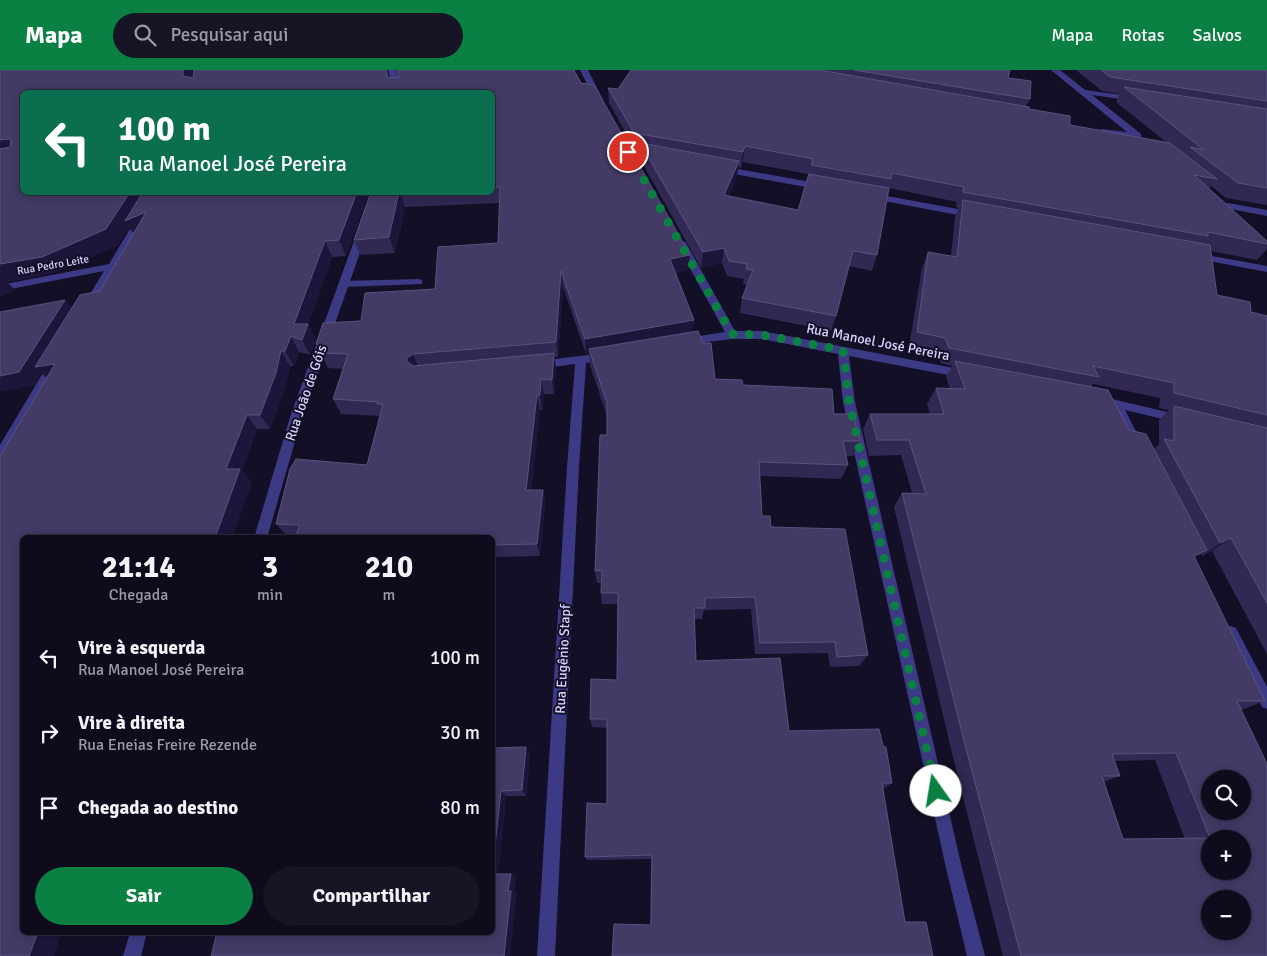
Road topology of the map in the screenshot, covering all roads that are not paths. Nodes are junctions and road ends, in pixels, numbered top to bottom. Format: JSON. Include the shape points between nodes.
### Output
{"nodes":[{"id":1,"x":392,"y":70,"type":"edge"},
{"id":2,"x":584,"y":70,"type":"edge"},
{"id":3,"x":1055,"y":70,"type":"edge"},
{"id":4,"x":397,"y":90,"type":"edge"},
{"id":5,"x":1084,"y":92,"type":"junction"},
{"id":6,"x":1140,"y":100,"type":"edge"},
{"id":7,"x":602,"y":105,"type":"edge"},
{"id":8,"x":1088,"y":129,"type":"edge"},
{"id":9,"x":1136,"y":134,"type":"junction"},
{"id":10,"x":1144,"y":140,"type":"edge"},
{"id":11,"x":628,"y":152,"type":"edge"},
{"id":12,"x":666,"y":158,"type":"edge"},
{"id":13,"x":714,"y":167,"type":"edge"},
{"id":14,"x":831,"y":189,"type":"edge"},
{"id":15,"x":860,"y":194,"type":"edge"},
{"id":16,"x":155,"y":195,"type":"edge"},
{"id":17,"x":1267,"y":213,"type":"edge"},
{"id":18,"x":986,"y":217,"type":"edge"},
{"id":19,"x":1242,"y":219,"type":"edge"},
{"id":20,"x":367,"y":220,"type":"edge"},
{"id":21,"x":676,"y":236,"type":"edge"},
{"id":22,"x":1189,"y":254,"type":"edge"},
{"id":23,"x":110,"y":267,"type":"junction"},
{"id":24,"x":1267,"y":269,"type":"edge"},
{"id":25,"x":419,"y":282,"type":"dead end"},
{"id":26,"x":344,"y":284,"type":"junction"},
{"id":27,"x":0,"y":288,"type":"edge"},
{"id":28,"x":81,"y":318,"type":"edge"},
{"id":29,"x":732,"y":334,"type":"junction"},
{"id":30,"x":678,"y":344,"type":"edge"},
{"id":31,"x":843,"y":350,"type":"junction"},
{"id":32,"x":62,"y":351,"type":"edge"},
{"id":33,"x":620,"y":354,"type":"edge"},
{"id":34,"x":581,"y":361,"type":"junction"},
{"id":35,"x":525,"y":366,"type":"edge"},
{"id":36,"x":979,"y":377,"type":"edge"},
{"id":37,"x":1086,"y":398,"type":"edge"},
{"id":38,"x":1116,"y":404,"type":"junction"},
{"id":39,"x":1194,"y":422,"type":"edge"},
{"id":40,"x":0,"y":455,"type":"edge"},
{"id":41,"x":1142,"y":456,"type":"edge"},
{"id":42,"x":261,"y":535,"type":"edge"},
{"id":43,"x":1225,"y":620,"type":"edge"},
{"id":44,"x":1267,"y":702,"type":"edge"},
{"id":45,"x":138,"y":935,"type":"edge"},
{"id":46,"x":132,"y":956,"type":"edge"},
{"id":47,"x":546,"y":956,"type":"edge"},
{"id":48,"x":976,"y":956,"type":"edge"}],
"edges":[{"from":1,"to":4,"type":"street"},
{"from":2,"to":7,"type":"street"},
{"from":3,"to":5,"type":"street"},
{"from":5,"to":6,"type":"street"},
{"from":5,"to":9,"type":"street"},
{"from":8,"to":9,"type":"street"},
{"from":9,"to":10,"type":"street"},
{"from":11,"to":12,"type":"street"},
{"from":13,"to":14,"type":"street"},
{"from":15,"to":18,"type":"street"},
{"from":16,"to":23,"type":"street"},
{"from":17,"to":19,"type":"street","via":[[1224,203]]},
{"from":20,"to":26,"type":"street","name":"Rua João de Góis"},
{"from":21,"to":29,"type":"street"},
{"from":22,"to":24,"type":"street"},
{"from":23,"to":27,"type":"street","name":"Rua Pedro Leite"},
{"from":23,"to":28,"type":"street"},
{"from":25,"to":26,"type":"street"},
{"from":26,"to":42,"type":"street","name":"Rua João de Góis","via":[[297,414]]},
{"from":29,"to":30,"type":"street","name":"Rua Manoel José Pereira"},
{"from":29,"to":31,"type":"street","name":"Rua Manoel José Pereira","via":[[777,337]]},
{"from":31,"to":36,"type":"street","name":"Rua Manoel José Pereira"},
{"from":31,"to":48,"type":"street","via":[[851,412]]},
{"from":32,"to":40,"type":"street"},
{"from":33,"to":34,"type":"street"},
{"from":34,"to":35,"type":"street"},
{"from":34,"to":47,"type":"street","name":"Rua Eugênio Stapf"},
{"from":37,"to":38,"type":"street"},
{"from":38,"to":39,"type":"street"},
{"from":38,"to":41,"type":"street"},
{"from":43,"to":44,"type":"street"},
{"from":45,"to":46,"type":"street"}]}
